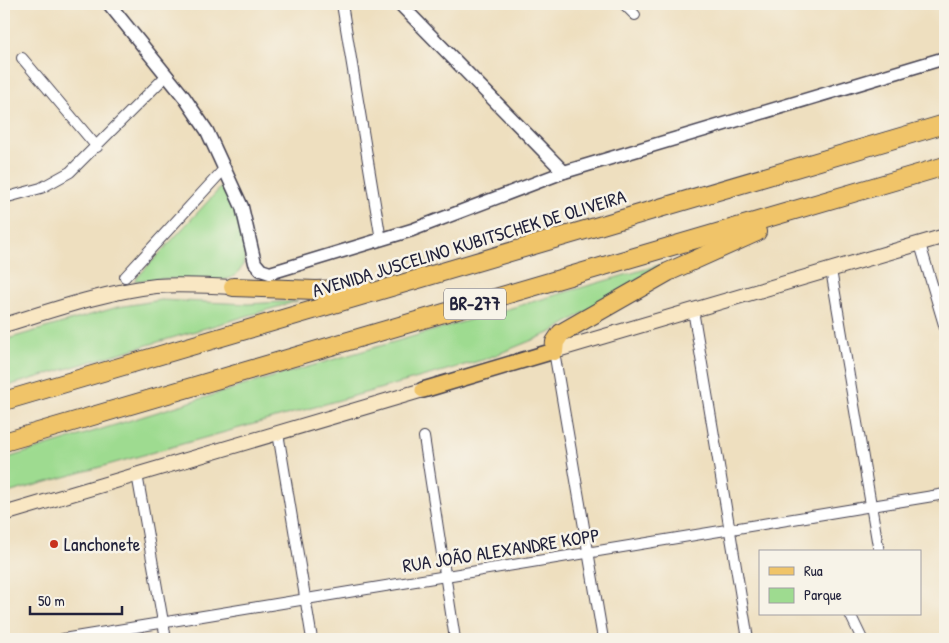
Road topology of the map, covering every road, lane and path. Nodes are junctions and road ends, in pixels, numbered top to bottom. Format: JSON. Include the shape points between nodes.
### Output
{"nodes":[{"id":1,"x":109,"y":4,"type":"edge"},
{"id":2,"x":342,"y":4,"type":"edge"},
{"id":3,"x":400,"y":4,"type":"edge"},
{"id":4,"x":624,"y":4,"type":"edge"},
{"id":5,"x":635,"y":15,"type":"dead end"},
{"id":6,"x":22,"y":58,"type":"dead end"},
{"id":7,"x":945,"y":58,"type":"edge"},
{"id":8,"x":167,"y":75,"type":"junction"},
{"id":9,"x":945,"y":124,"type":"edge"},
{"id":10,"x":97,"y":146,"type":"junction"},
{"id":11,"x":945,"y":166,"type":"edge"},
{"id":12,"x":225,"y":168,"type":"junction"},
{"id":13,"x":564,"y":172,"type":"junction"},
{"id":14,"x":847,"y":195,"type":"junction"},
{"id":15,"x":4,"y":198,"type":"edge"},
{"id":16,"x":945,"y":236,"type":"edge"},
{"id":17,"x":381,"y":240,"type":"junction"},
{"id":18,"x":920,"y":244,"type":"junction"},
{"id":19,"x":831,"y":270,"type":"junction"},
{"id":20,"x":125,"y":277,"type":"dead end"},
{"id":21,"x":397,"y":286,"type":"junction"},
{"id":22,"x":232,"y":287,"type":"joint"},
{"id":23,"x":693,"y":310,"type":"junction"},
{"id":24,"x":4,"y":325,"type":"edge"},
{"id":25,"x":945,"y":328,"type":"edge"},
{"id":26,"x":554,"y":352,"type":"junction"},
{"id":27,"x":423,"y":390,"type":"joint"},
{"id":28,"x":4,"y":401,"type":"edge"},
{"id":29,"x":278,"y":433,"type":"junction"},
{"id":30,"x":424,"y":437,"type":"dead end"},
{"id":31,"x":4,"y":442,"type":"edge"},
{"id":32,"x":137,"y":474,"type":"junction"},
{"id":33,"x":945,"y":494,"type":"edge"},
{"id":34,"x":872,"y":506,"type":"junction"},
{"id":35,"x":4,"y":514,"type":"edge"},
{"id":36,"x":730,"y":530,"type":"junction"},
{"id":37,"x":880,"y":550,"type":"edge"},
{"id":38,"x":588,"y":553,"type":"junction"},
{"id":39,"x":446,"y":576,"type":"junction"},
{"id":40,"x":306,"y":599,"type":"junction"},
{"id":41,"x":851,"y":616,"type":"edge"},
{"id":42,"x":163,"y":623,"type":"junction"},
{"id":43,"x":63,"y":639,"type":"edge"},
{"id":44,"x":166,"y":639,"type":"edge"},
{"id":45,"x":312,"y":639,"type":"edge"},
{"id":46,"x":456,"y":639,"type":"edge"},
{"id":47,"x":603,"y":639,"type":"edge"},
{"id":48,"x":748,"y":639,"type":"edge"},
{"id":49,"x":862,"y":639,"type":"edge"}],
"edges":[{"from":1,"to":8,"type":"street"},
{"from":2,"to":17,"type":"street"},
{"from":3,"to":13,"type":"street"},
{"from":4,"to":5,"type":"street"},
{"from":6,"to":10,"type":"street"},
{"from":7,"to":13,"type":"street"},
{"from":8,"to":10,"type":"street"},
{"from":8,"to":12,"type":"street","via":[[197,114]]},
{"from":9,"to":21,"type":"highway","name":"AVENIDA JUSCELINO KUBITSCHEK DE OLIVEIRA","number":"BR-277"},
{"from":10,"to":15,"type":"street","via":[[56,181]]},
{"from":11,"to":14,"type":"highway","number":"BR-277"},
{"from":12,"to":17,"type":"street","via":[[242,207],[255,263],[261,270],[275,274]]},
{"from":12,"to":20,"type":"street"},
{"from":13,"to":17,"type":"street"},
{"from":14,"to":26,"type":"highway","via":[[668,272],[561,333],[555,342]]},
{"from":14,"to":31,"type":"highway","number":"BR-277"},
{"from":16,"to":18,"type":"main road"},
{"from":18,"to":19,"type":"main road"},
{"from":18,"to":25,"type":"street"},
{"from":19,"to":23,"type":"main road"},
{"from":19,"to":34,"type":"street"},
{"from":21,"to":22,"type":"highway","via":[[329,290]]},
{"from":21,"to":28,"type":"highway","name":"AVENIDA JUSCELINO KUBITSCHEK DE OLIVEIRA","number":"BR-277"},
{"from":22,"to":24,"type":"main road","via":[[176,285],[135,289]]},
{"from":23,"to":26,"type":"main road"},
{"from":23,"to":36,"type":"street"},
{"from":26,"to":27,"type":"main road"},
{"from":26,"to":38,"type":"street"},
{"from":27,"to":29,"type":"main road"},
{"from":29,"to":32,"type":"main road"},
{"from":29,"to":40,"type":"street"},
{"from":30,"to":39,"type":"street"},
{"from":32,"to":35,"type":"main road"},
{"from":32,"to":42,"type":"street"},
{"from":33,"to":34,"type":"street","name":"RUA JOÃO ALEXANDRE KOPP"},
{"from":34,"to":36,"type":"street","name":"RUA JOÃO ALEXANDRE KOPP"},
{"from":34,"to":37,"type":"street"},
{"from":36,"to":38,"type":"street","name":"RUA JOÃO ALEXANDRE KOPP"},
{"from":36,"to":48,"type":"street"},
{"from":38,"to":39,"type":"street","name":"RUA JOÃO ALEXANDRE KOPP"},
{"from":38,"to":47,"type":"street"},
{"from":39,"to":40,"type":"street","name":"RUA JOÃO ALEXANDRE KOPP"},
{"from":39,"to":46,"type":"street"},
{"from":40,"to":42,"type":"street","name":"RUA JOÃO ALEXANDRE KOPP"},
{"from":40,"to":45,"type":"street"},
{"from":41,"to":49,"type":"street"},
{"from":42,"to":43,"type":"street","name":"RUA JOÃO ALEXANDRE KOPP"},
{"from":42,"to":44,"type":"street"}]}
